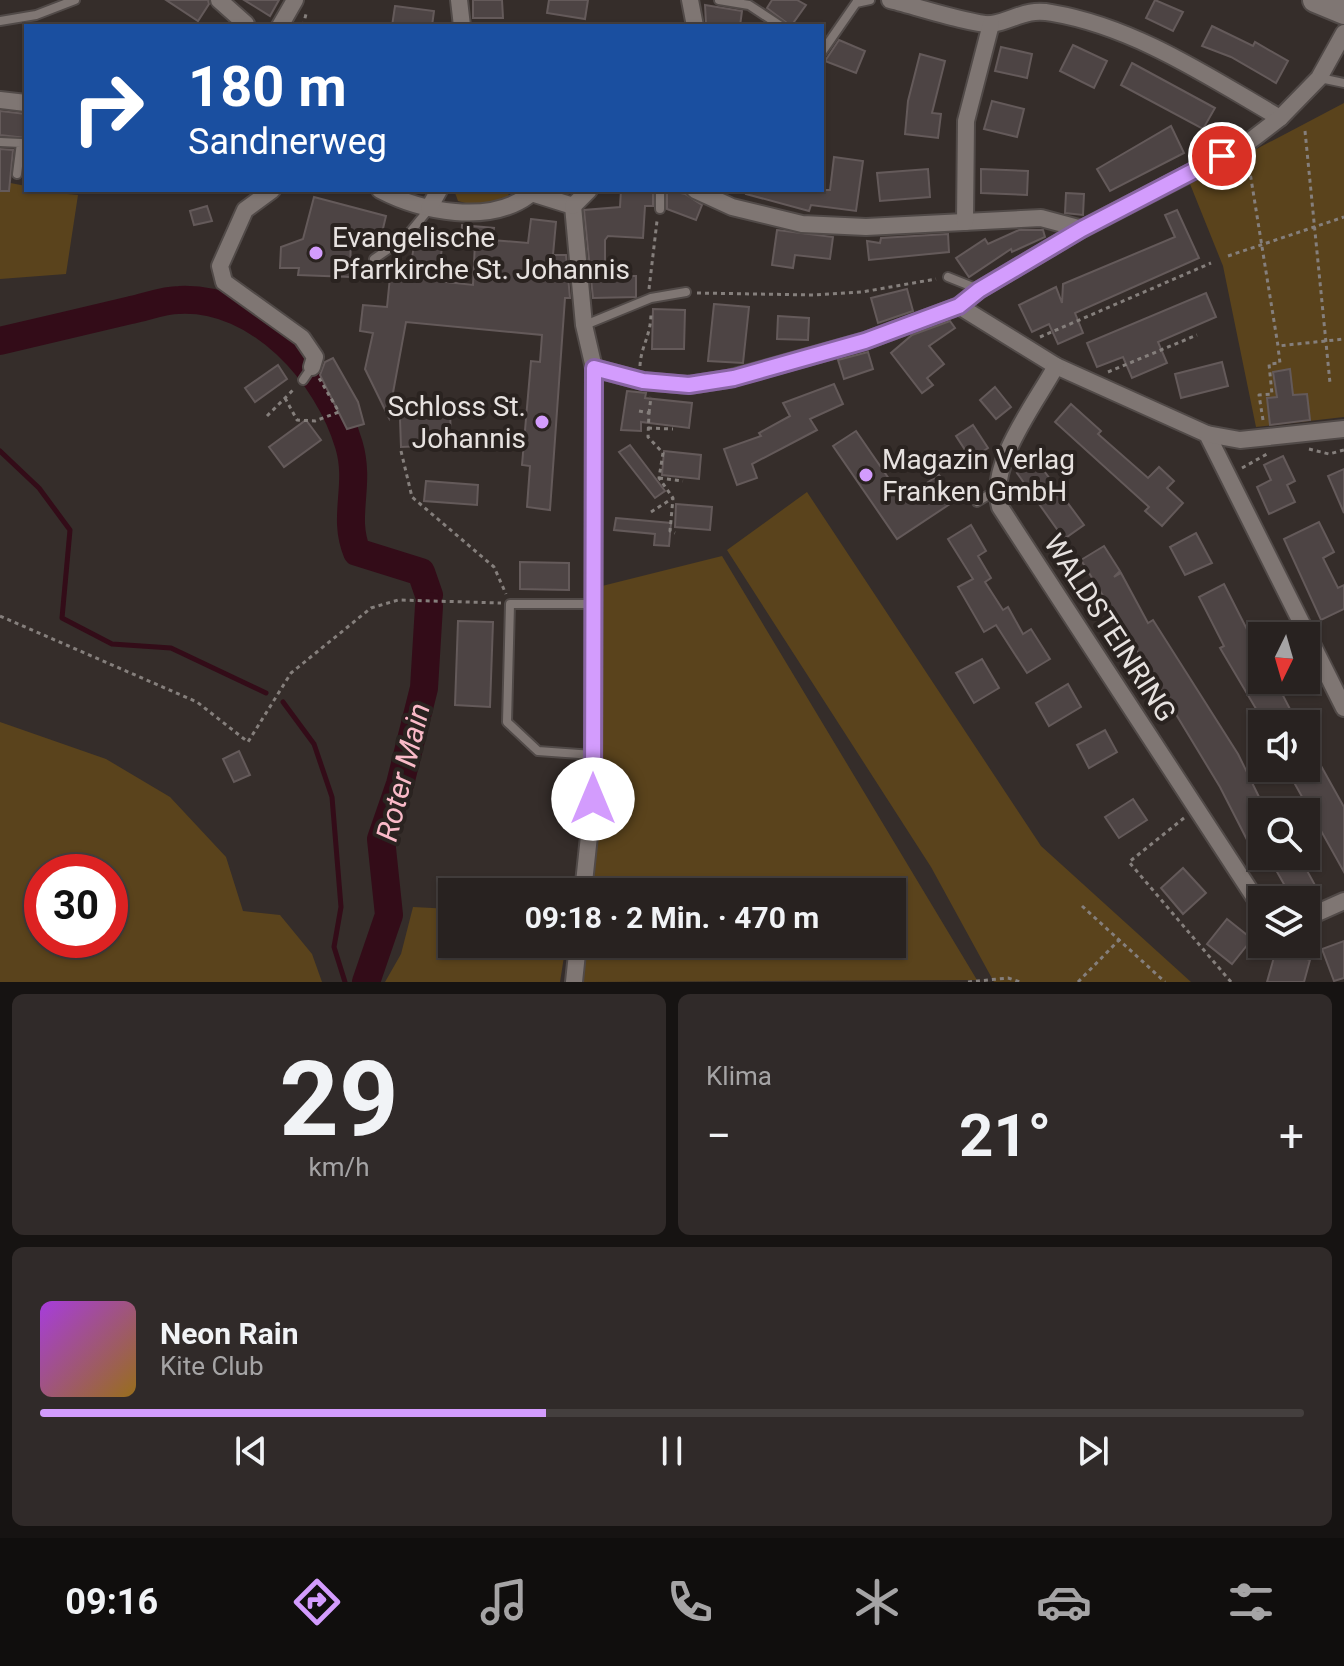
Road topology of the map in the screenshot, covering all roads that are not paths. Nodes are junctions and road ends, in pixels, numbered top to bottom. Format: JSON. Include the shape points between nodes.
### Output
{"nodes":[{"id":1,"x":75,"y":0,"type":"edge"},
{"id":2,"x":219,"y":0,"type":"edge"},
{"id":3,"x":295,"y":0,"type":"edge"},
{"id":4,"x":459,"y":0,"type":"edge"},
{"id":5,"x":690,"y":0,"type":"edge"},
{"id":6,"x":719,"y":0,"type":"edge"},
{"id":7,"x":870,"y":0,"type":"edge"},
{"id":8,"x":890,"y":0,"type":"edge"},
{"id":9,"x":1315,"y":0,"type":"edge"},
{"id":10,"x":1344,"y":12,"type":"edge"},
{"id":11,"x":0,"y":21,"type":"edge"},
{"id":12,"x":246,"y":24,"type":"edge"},
{"id":13,"x":281,"y":24,"type":"edge"},
{"id":14,"x":462,"y":24,"type":"edge"},
{"id":15,"x":695,"y":24,"type":"edge"},
{"id":16,"x":778,"y":24,"type":"edge"},
{"id":17,"x":991,"y":24,"type":"junction"},
{"id":18,"x":1344,"y":33,"type":"edge"},
{"id":19,"x":824,"y":49,"type":"edge"},
{"id":20,"x":1319,"y":78,"type":"junction"},
{"id":21,"x":1344,"y":83,"type":"edge"},
{"id":22,"x":0,"y":100,"type":"edge"},
{"id":23,"x":24,"y":103,"type":"edge"},
{"id":24,"x":1280,"y":118,"type":"junction"},
{"id":25,"x":0,"y":142,"type":"edge"},
{"id":26,"x":17,"y":174,"type":"dead end"},
{"id":27,"x":269,"y":192,"type":"edge"},
{"id":28,"x":385,"y":192,"type":"edge"},
{"id":29,"x":438,"y":192,"type":"edge"},
{"id":30,"x":526,"y":192,"type":"edge"},
{"id":31,"x":587,"y":192,"type":"edge"},
{"id":32,"x":660,"y":192,"type":"edge"},
{"id":33,"x":699,"y":192,"type":"edge"},
{"id":34,"x":573,"y":206,"type":"junction"},
{"id":35,"x":429,"y":208,"type":"junction"},
{"id":36,"x":660,"y":209,"type":"road end"},
{"id":37,"x":965,"y":222,"type":"junction"},
{"id":38,"x":1082,"y":229,"type":"junction"},
{"id":39,"x":374,"y":259,"type":"dead end"},
{"id":40,"x":948,"y":277,"type":"road end"},
{"id":41,"x":979,"y":290,"type":"junction"},
{"id":42,"x":686,"y":292,"type":"road end"},
{"id":43,"x":959,"y":306,"type":"junction"},
{"id":44,"x":584,"y":325,"type":"junction"},
{"id":45,"x":1056,"y":366,"type":"junction"},
{"id":46,"x":594,"y":368,"type":"junction"},
{"id":47,"x":308,"y":373,"type":"road end"},
{"id":48,"x":1344,"y":429,"type":"edge"},
{"id":49,"x":1207,"y":434,"type":"junction"},
{"id":50,"x":995,"y":491,"type":"junction"},
{"id":51,"x":977,"y":502,"type":"dead end"},
{"id":52,"x":592,"y":604,"type":"junction"},
{"id":53,"x":1344,"y":708,"type":"edge"},
{"id":54,"x":593,"y":755,"type":"junction"},
{"id":55,"x":585,"y":878,"type":"edge"},
{"id":56,"x":1248,"y":888,"type":"edge"},
{"id":57,"x":1344,"y":901,"type":"edge"},
{"id":58,"x":1320,"y":912,"type":"edge"},
{"id":59,"x":577,"y":958,"type":"edge"},
{"id":60,"x":574,"y":982,"type":"edge"}],
"edges":[{"from":1,"to":11,"type":"lane"},
{"from":2,"to":12,"type":"street"},
{"from":3,"to":13,"type":"street"},
{"from":4,"to":14,"type":"street"},
{"from":5,"to":15,"type":"street"},
{"from":6,"to":16,"type":"lane","via":[[749,5]]},
{"from":7,"to":19,"type":"lane","via":[[856,3]]},
{"from":8,"to":17,"type":"street"},
{"from":9,"to":10,"type":"street"},
{"from":17,"to":24,"type":"street","via":[[1018,13],[1050,12],[1110,29],[1173,56]]},
{"from":17,"to":37,"type":"street","via":[[966,121]]},
{"from":18,"to":20,"type":"street"},
{"from":20,"to":21,"type":"lane"},
{"from":20,"to":24,"type":"street"},
{"from":22,"to":23,"type":"street"},
{"from":24,"to":38,"type":"street","via":[[1176,187]]},
{"from":25,"to":26,"type":"lane","via":[[21,143]]},
{"from":27,"to":47,"type":"street","via":[[245,210],[220,266],[224,282],[302,338],[315,357]]},
{"from":28,"to":35,"type":"street"},
{"from":29,"to":35,"type":"street"},
{"from":30,"to":34,"type":"street"},
{"from":30,"to":35,"type":"street","via":[[514,206],[460,212]]},
{"from":31,"to":34,"type":"street"},
{"from":32,"to":36,"type":"lane"},
{"from":33,"to":37,"type":"street","via":[[732,207],[802,224]]},
{"from":34,"to":44,"type":"street"},
{"from":35,"to":39,"type":"lane","via":[[406,237]]},
{"from":37,"to":38,"type":"street","via":[[1041,218]]},
{"from":38,"to":41,"type":"street"},
{"from":40,"to":41,"type":"lane"},
{"from":41,"to":43,"type":"street"},
{"from":42,"to":44,"type":"lane","via":[[651,298]]},
{"from":43,"to":45,"type":"street"},
{"from":43,"to":46,"type":"street","via":[[865,341],[734,378],[689,385]]},
{"from":44,"to":46,"type":"street"},
{"from":45,"to":49,"type":"street"},
{"from":45,"to":50,"type":"street","via":[[999,470]]},
{"from":46,"to":52,"type":"street"},
{"from":48,"to":49,"type":"street","via":[[1247,439]]},
{"from":49,"to":53,"type":"street"},
{"from":50,"to":51,"type":"lane"},
{"from":50,"to":56,"type":"street","name":"WALDSTEINRING","via":[[1000,507]]},
{"from":52,"to":54,"type":"street"},
{"from":52,"to":54,"type":"lane","via":[[510,604],[507,722],[538,751]]},
{"from":54,"to":55,"type":"street"},
{"from":57,"to":58,"type":"street"},
{"from":59,"to":60,"type":"street"}]}
